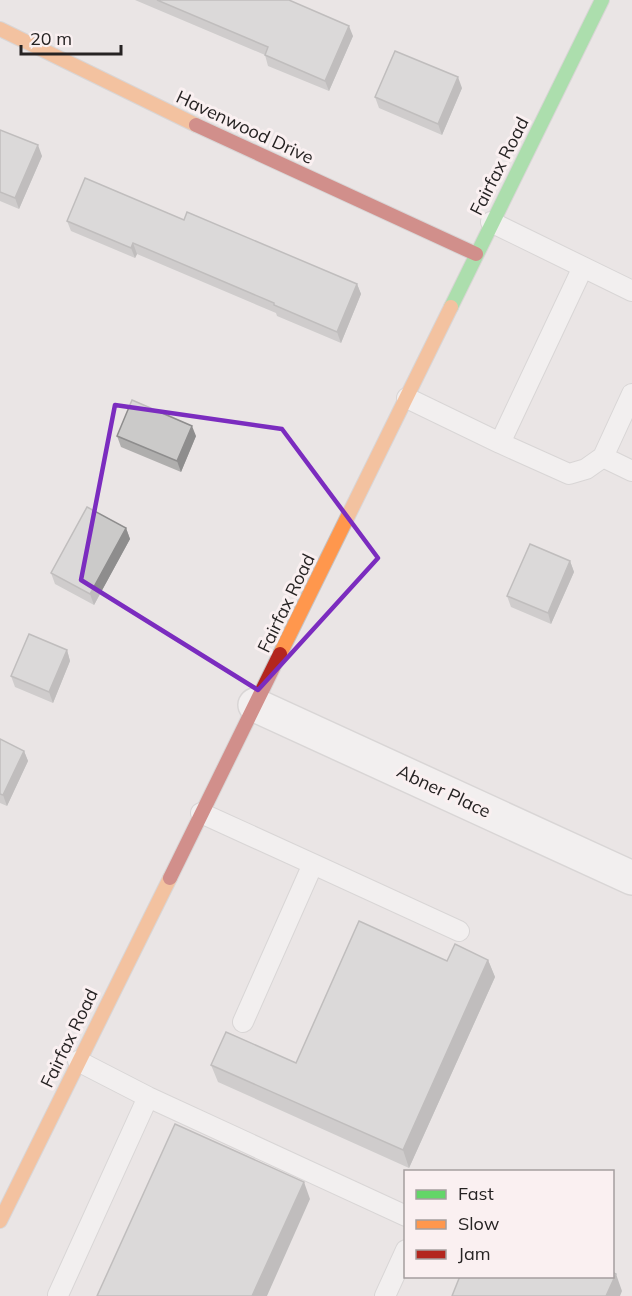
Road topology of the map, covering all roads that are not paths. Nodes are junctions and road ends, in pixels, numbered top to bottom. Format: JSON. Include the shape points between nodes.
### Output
{"nodes":[{"id":1,"x":602,"y":0,"type":"edge"},
{"id":2,"x":0,"y":29,"type":"edge"},
{"id":3,"x":490,"y":222,"type":"junction"},
{"id":4,"x":476,"y":254,"type":"junction"},
{"id":5,"x":583,"y":267,"type":"junction"},
{"id":6,"x":632,"y":291,"type":"edge"},
{"id":7,"x":632,"y":394,"type":"edge"},
{"id":8,"x":407,"y":398,"type":"junction"},
{"id":9,"x":500,"y":443,"type":"junction"},
{"id":10,"x":603,"y":457,"type":"junction"},
{"id":11,"x":632,"y":471,"type":"edge"},
{"id":12,"x":255,"y":705,"type":"junction"},
{"id":13,"x":201,"y":813,"type":"junction"},
{"id":14,"x":313,"y":864,"type":"junction"},
{"id":15,"x":632,"y":878,"type":"edge"},
{"id":16,"x":459,"y":931,"type":"dead end"},
{"id":17,"x":243,"y":1022,"type":"dead end"},
{"id":18,"x":78,"y":1061,"type":"junction"},
{"id":19,"x":148,"y":1097,"type":"junction"},
{"id":20,"x":404,"y":1216,"type":"edge"},
{"id":21,"x":0,"y":1221,"type":"edge"},
{"id":22,"x":404,"y":1252,"type":"edge"},
{"id":23,"x":58,"y":1295,"type":"edge"},
{"id":24,"x":385,"y":1296,"type":"edge"}],
"edges":[{"from":1,"to":3,"type":"street","name":"Fairfax Road"},
{"from":2,"to":4,"type":"street","name":"Havenwood Drive","via":[[202,128]]},
{"from":3,"to":4,"type":"street","name":"Fairfax Road"},
{"from":3,"to":5,"type":"lane"},
{"from":4,"to":8,"type":"street","name":"Fairfax Road"},
{"from":5,"to":6,"type":"lane"},
{"from":5,"to":9,"type":"lane"},
{"from":7,"to":10,"type":"lane"},
{"from":8,"to":9,"type":"lane"},
{"from":8,"to":12,"type":"street","name":"Fairfax Road"},
{"from":9,"to":10,"type":"lane","via":[[569,474],[586,469]]},
{"from":10,"to":11,"type":"lane"},
{"from":12,"to":13,"type":"street","name":"Fairfax Road"},
{"from":12,"to":15,"type":"street","name":"Abner Place"},
{"from":13,"to":14,"type":"lane"},
{"from":13,"to":18,"type":"street","name":"Fairfax Road"},
{"from":14,"to":16,"type":"lane"},
{"from":14,"to":17,"type":"lane"},
{"from":18,"to":19,"type":"lane"},
{"from":18,"to":21,"type":"street","name":"Fairfax Road"},
{"from":19,"to":20,"type":"lane"},
{"from":19,"to":23,"type":"lane"},
{"from":22,"to":24,"type":"lane"}]}
